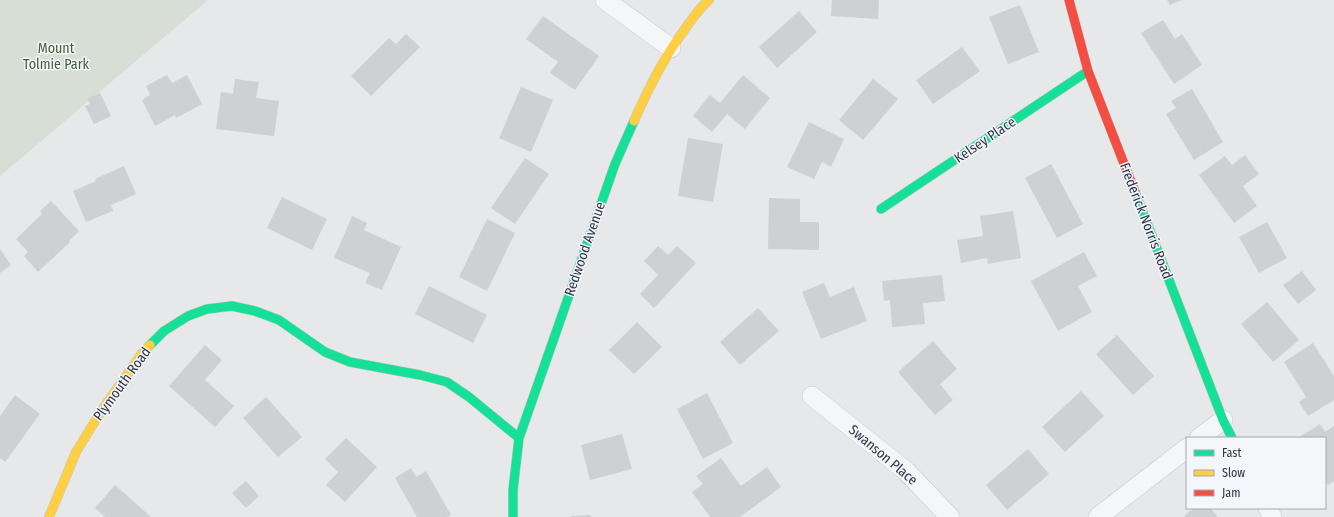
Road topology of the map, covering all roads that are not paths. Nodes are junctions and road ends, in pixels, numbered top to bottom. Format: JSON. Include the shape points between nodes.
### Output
{"nodes":[{"id":1,"x":604,"y":0,"type":"edge"},
{"id":2,"x":709,"y":0,"type":"edge"},
{"id":3,"x":1069,"y":0,"type":"edge"},
{"id":4,"x":671,"y":48,"type":"junction"},
{"id":5,"x":1088,"y":71,"type":"junction"},
{"id":6,"x":881,"y":209,"type":"dead end"},
{"id":7,"x":812,"y":396,"type":"dead end"},
{"id":8,"x":1223,"y":420,"type":"junction"},
{"id":9,"x":1201,"y":437,"type":"edge"},
{"id":10,"x":1232,"y":437,"type":"edge"},
{"id":11,"x":519,"y":438,"type":"junction"},
{"id":12,"x":1186,"y":449,"type":"edge"},
{"id":13,"x":49,"y":517,"type":"edge"},
{"id":14,"x":513,"y":517,"type":"edge"},
{"id":15,"x":950,"y":517,"type":"edge"},
{"id":16,"x":1098,"y":517,"type":"edge"}],
"edges":[{"from":1,"to":4,"type":"street"},
{"from":2,"to":4,"type":"street","name":"Redwood Avenue"},
{"from":3,"to":5,"type":"street","name":"Frederick Norris Road"},
{"from":4,"to":11,"type":"street","name":"Redwood Avenue","via":[[645,96],[615,164]]},
{"from":5,"to":6,"type":"street","name":"Kelsey Place"},
{"from":5,"to":8,"type":"street","name":"Frederick Norris Road"},
{"from":7,"to":15,"type":"street","name":"Swanson Place","via":[[906,471]]},
{"from":8,"to":9,"type":"street"},
{"from":8,"to":10,"type":"street","name":"Frederick Norris Road"},
{"from":11,"to":13,"type":"street","name":"Plymouth Road","via":[[447,382],[350,362],[325,352],[279,320],[255,311],[232,306],[207,309],[188,316],[164,330],[143,352],[76,452]]},
{"from":11,"to":14,"type":"street","name":"Redwood Avenue","via":[[513,490]]},
{"from":12,"to":16,"type":"street"}]}
